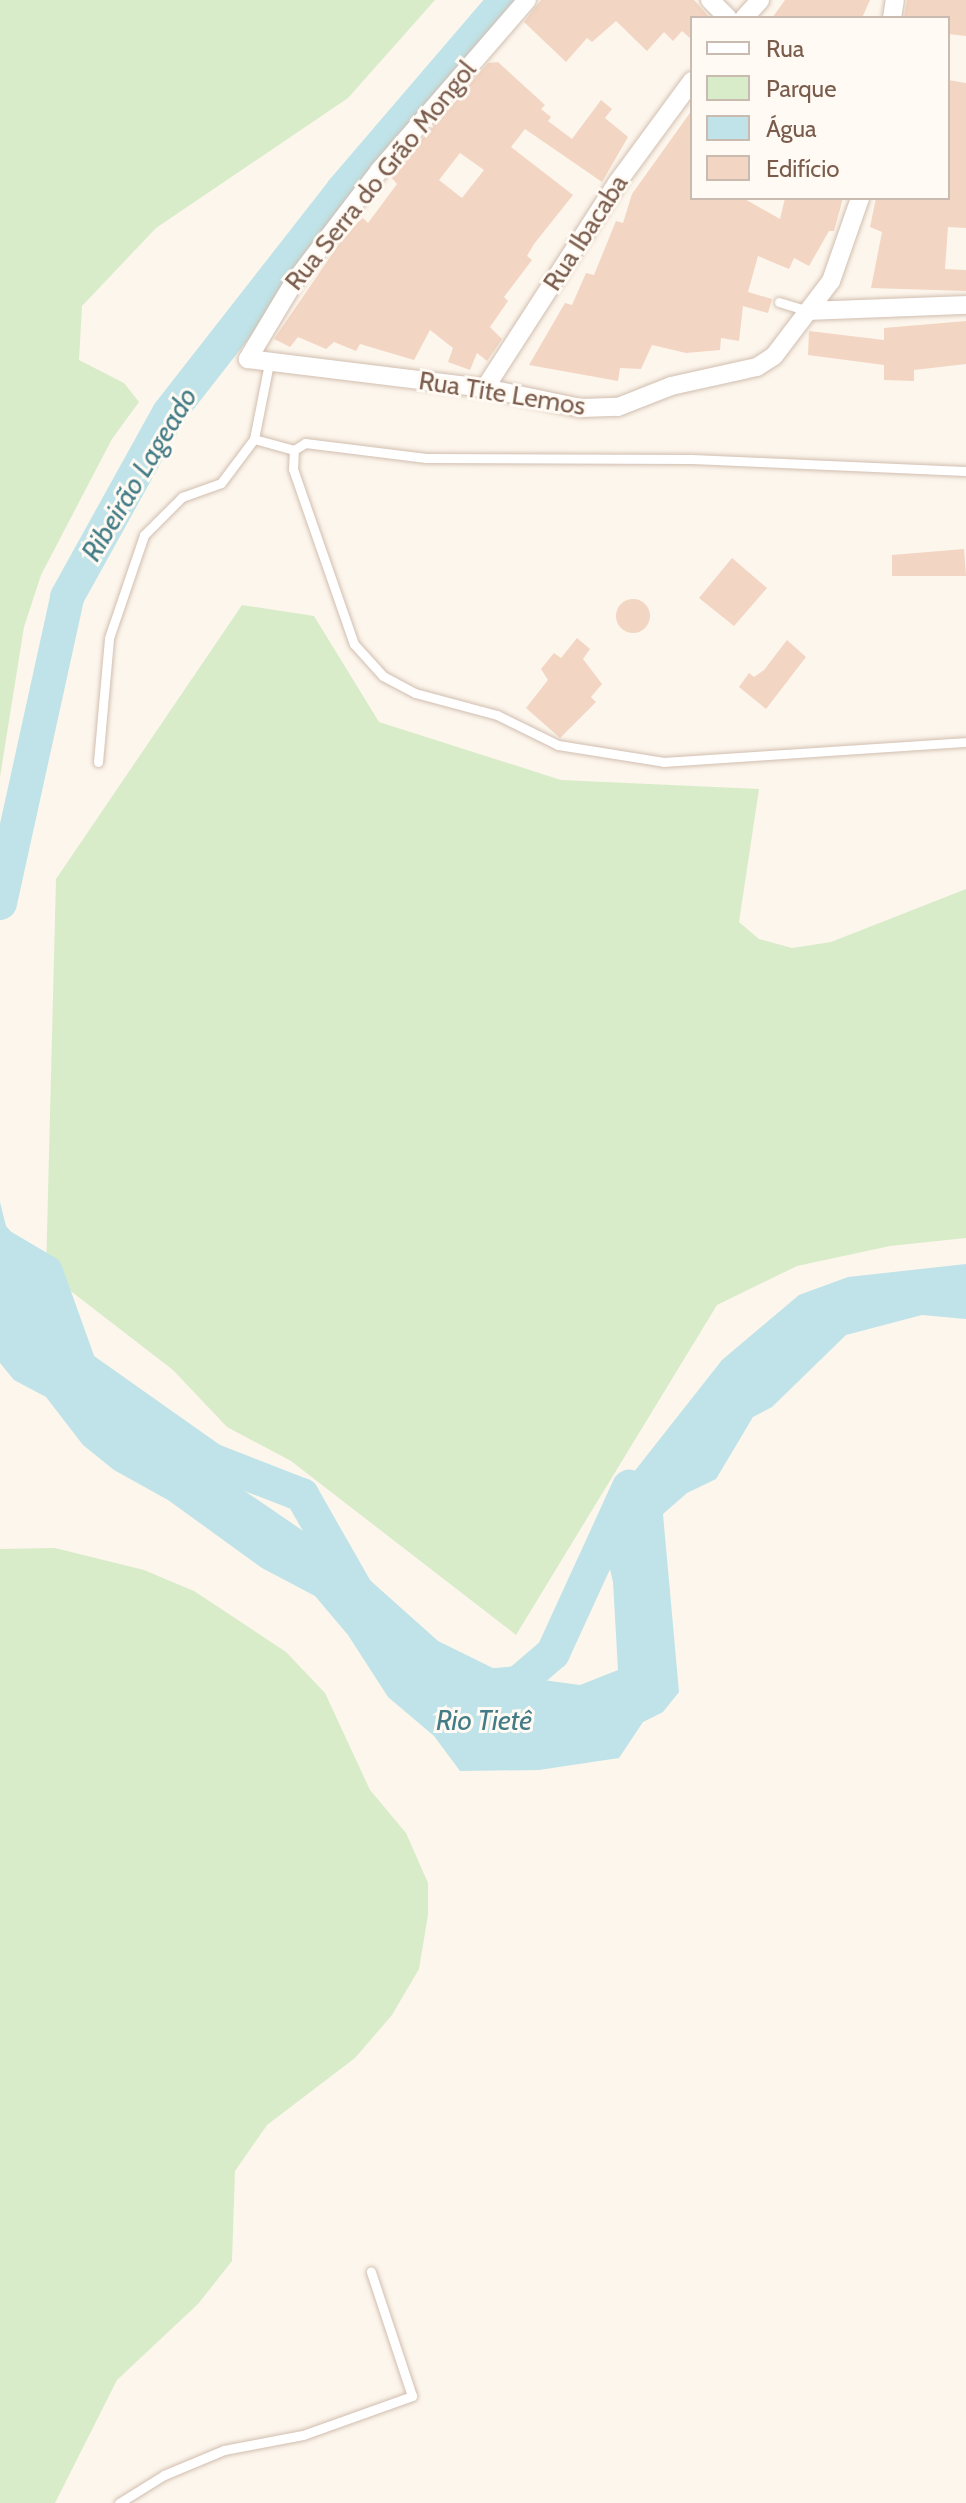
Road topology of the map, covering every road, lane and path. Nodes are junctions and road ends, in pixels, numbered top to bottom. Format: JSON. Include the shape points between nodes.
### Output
{"nodes":[{"id":1,"x":527,"y":0,"type":"edge"},
{"id":2,"x":710,"y":0,"type":"edge"},
{"id":3,"x":760,"y":0,"type":"edge"},
{"id":4,"x":726,"y":16,"type":"edge"},
{"id":5,"x":746,"y":16,"type":"edge"},
{"id":6,"x":690,"y":84,"type":"edge"},
{"id":7,"x":859,"y":200,"type":"edge"},
{"id":8,"x":779,"y":302,"type":"dead end"},
{"id":9,"x":966,"y":305,"type":"edge"},
{"id":10,"x":809,"y":311,"type":"junction"},
{"id":11,"x":248,"y":359,"type":"joint"},
{"id":12,"x":269,"y":363,"type":"junction"},
{"id":13,"x":485,"y":388,"type":"junction"},
{"id":14,"x":254,"y":439,"type":"junction"},
{"id":15,"x":294,"y":450,"type":"junction"},
{"id":16,"x":966,"y":471,"type":"edge"},
{"id":17,"x":966,"y":742,"type":"edge"},
{"id":18,"x":98,"y":762,"type":"dead end"},
{"id":19,"x":371,"y":2272,"type":"dead end"},
{"id":20,"x":119,"y":2503,"type":"edge"}],
"edges":[{"from":1,"to":11,"type":"street","name":"Rua Serra do Grão Mongol","via":[[379,171],[294,282]]},
{"from":2,"to":4,"type":"street"},
{"from":3,"to":5,"type":"street"},
{"from":6,"to":13,"type":"street","name":"Rua Ibacaba","via":[[617,183]]},
{"from":7,"to":10,"type":"street","name":"Rua Tite Lemos","via":[[841,260]]},
{"from":8,"to":10,"type":"lane"},
{"from":9,"to":10,"type":"street"},
{"from":10,"to":13,"type":"street","name":"Rua Tite Lemos","via":[[774,356],[757,367],[671,386],[618,407],[581,408]]},
{"from":11,"to":12,"type":"street","name":"Rua Tite Lemos"},
{"from":12,"to":13,"type":"street","name":"Rua Tite Lemos"},
{"from":12,"to":14,"type":"lane"},
{"from":14,"to":15,"type":"lane"},
{"from":14,"to":18,"type":"lane","via":[[221,483],[182,497],[144,535],[109,638]]},
{"from":15,"to":16,"type":"lane","via":[[305,443],[426,458],[691,459]]},
{"from":15,"to":17,"type":"lane","via":[[293,469],[354,644],[383,676],[415,693],[497,715],[558,745],[664,762]]},
{"from":19,"to":20,"type":"lane","via":[[412,2396],[303,2435],[224,2450],[164,2475]]}]}
